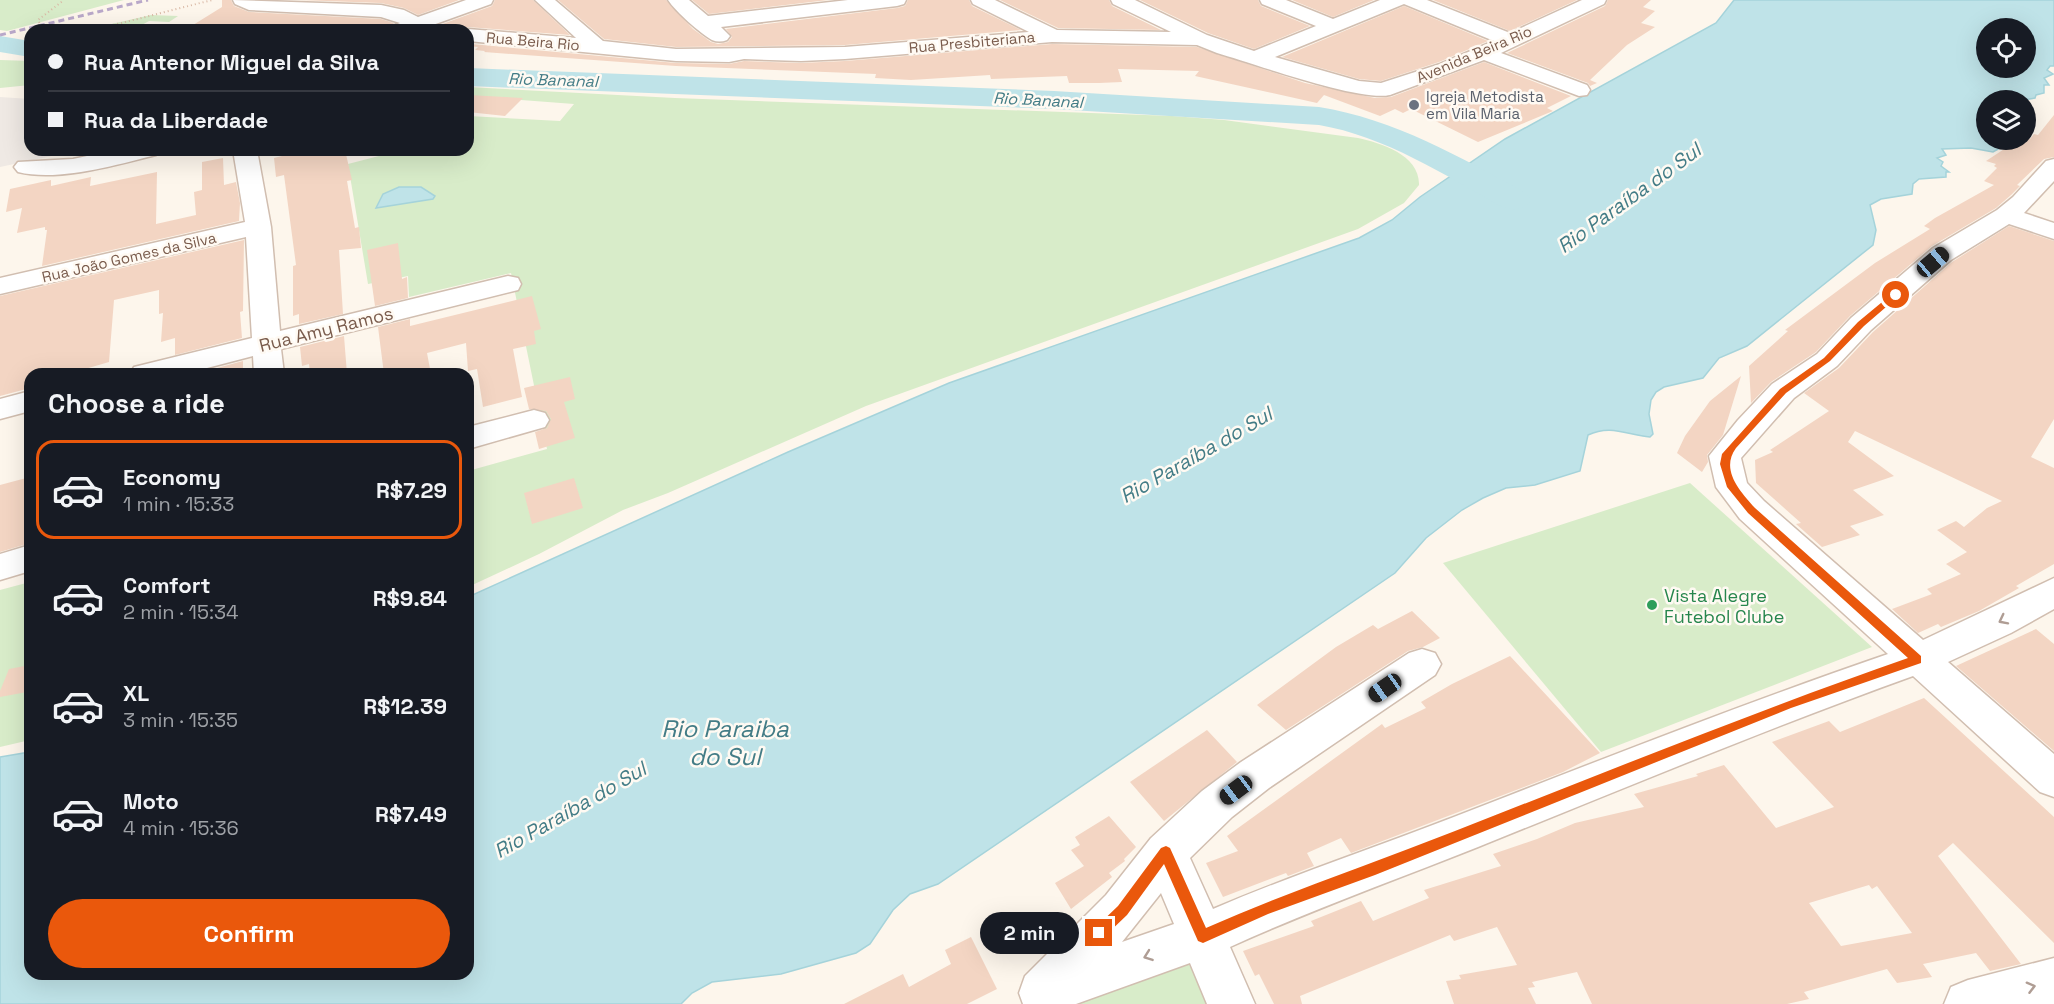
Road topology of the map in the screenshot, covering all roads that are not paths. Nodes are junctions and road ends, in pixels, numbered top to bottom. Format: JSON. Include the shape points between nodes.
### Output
{"nodes":[{"id":1,"x":242,"y":0,"type":"edge"},
{"id":2,"x":484,"y":0,"type":"edge"},
{"id":3,"x":544,"y":0,"type":"edge"},
{"id":4,"x":677,"y":0,"type":"edge"},
{"id":5,"x":897,"y":0,"type":"edge"},
{"id":6,"x":980,"y":0,"type":"edge"},
{"id":7,"x":1120,"y":0,"type":"edge"},
{"id":8,"x":1269,"y":0,"type":"edge"},
{"id":9,"x":1397,"y":0,"type":"edge"},
{"id":10,"x":1410,"y":0,"type":"edge"},
{"id":11,"x":1597,"y":0,"type":"edge"},
{"id":12,"x":1022,"y":21,"type":"junction"},
{"id":13,"x":702,"y":22,"type":"junction"},
{"id":14,"x":405,"y":24,"type":"edge"},
{"id":15,"x":419,"y":24,"type":"edge"},
{"id":16,"x":1332,"y":26,"type":"junction"},
{"id":17,"x":474,"y":36,"type":"edge"},
{"id":18,"x":1052,"y":36,"type":"junction"},
{"id":19,"x":1002,"y":39,"type":"junction"},
{"id":20,"x":1200,"y":39,"type":"junction"},
{"id":21,"x":1509,"y":40,"type":"junction"},
{"id":22,"x":1286,"y":45,"type":"junction"},
{"id":23,"x":597,"y":46,"type":"junction"},
{"id":24,"x":744,"y":53,"type":"junction"},
{"id":25,"x":1484,"y":53,"type":"junction"},
{"id":26,"x":1255,"y":58,"type":"junction"},
{"id":27,"x":1347,"y":84,"type":"junction"},
{"id":28,"x":1579,"y":90,"type":"dead end"},
{"id":29,"x":75,"y":156,"type":"edge"},
{"id":30,"x":120,"y":156,"type":"edge"},
{"id":31,"x":246,"y":156,"type":"edge"},
{"id":32,"x":2051,"y":174,"type":"edge"},
{"id":33,"x":2006,"y":215,"type":"junction"},
{"id":34,"x":258,"y":227,"type":"junction"},
{"id":35,"x":2054,"y":231,"type":"edge"},
{"id":36,"x":508,"y":284,"type":"dead end"},
{"id":37,"x":0,"y":286,"type":"edge"},
{"id":38,"x":266,"y":344,"type":"junction"},
{"id":39,"x":168,"y":368,"type":"edge"},
{"id":40,"x":268,"y":368,"type":"edge"},
{"id":41,"x":24,"y":403,"type":"edge"},
{"id":42,"x":0,"y":409,"type":"edge"},
{"id":43,"x":534,"y":420,"type":"dead end"},
{"id":44,"x":474,"y":436,"type":"edge"},
{"id":45,"x":24,"y":560,"type":"edge"},
{"id":46,"x":0,"y":567,"type":"edge"},
{"id":47,"x":2054,"y":592,"type":"edge"},
{"id":48,"x":1917,"y":660,"type":"junction"},
{"id":49,"x":1422,"y":664,"type":"dead end"},
{"id":50,"x":2054,"y":779,"type":"edge"},
{"id":51,"x":1166,"y":852,"type":"junction"},
{"id":52,"x":1203,"y":936,"type":"junction"},
{"id":53,"x":2054,"y":981,"type":"edge"},
{"id":54,"x":1039,"y":999,"type":"edge"},
{"id":55,"x":1232,"y":1004,"type":"edge"},
{"id":56,"x":1968,"y":1004,"type":"edge"}],
"edges":[{"from":1,"to":14,"type":"street","via":[[249,4],[381,11],[397,14]]},
{"from":2,"to":15,"type":"street"},
{"from":3,"to":23,"type":"street"},
{"from":4,"to":13,"type":"street"},
{"from":5,"to":13,"type":"street"},
{"from":6,"to":12,"type":"street"},
{"from":7,"to":20,"type":"street"},
{"from":8,"to":16,"type":"street"},
{"from":9,"to":16,"type":"street"},
{"from":10,"to":21,"type":"street"},
{"from":11,"to":21,"type":"street","name":"Avenida Beira Rio"},
{"from":12,"to":18,"type":"street"},
{"from":12,"to":19,"type":"street","via":[[1018,30]]},
{"from":13,"to":24,"type":"street"},
{"from":16,"to":22,"type":"street"},
{"from":17,"to":23,"type":"street","name":"Rua Beira Rio"},
{"from":18,"to":19,"type":"street","name":"Rua Presbiteriana"},
{"from":18,"to":20,"type":"street","name":"Rua Presbiteriana"},
{"from":19,"to":24,"type":"street","name":"Rua Presbiteriana","via":[[845,53]]},
{"from":20,"to":26,"type":"street"},
{"from":21,"to":25,"type":"street","name":"Avenida Beira Rio"},
{"from":22,"to":26,"type":"street"},
{"from":22,"to":27,"type":"street","via":[[1282,53],[1291,63]]},
{"from":23,"to":24,"type":"street","name":"Rua Presbiteriana","via":[[676,56]]},
{"from":25,"to":27,"type":"street","name":"Avenida Beira Rio","via":[[1382,90]]},
{"from":25,"to":28,"type":"street"},
{"from":26,"to":27,"type":"street"},
{"from":29,"to":30,"type":"street","via":[[17,169],[73,166]]},
{"from":31,"to":34,"type":"street"},
{"from":32,"to":33,"type":"street"},
{"from":33,"to":35,"type":"street"},
{"from":33,"to":48,"type":"street","via":[[1930,265],[1861,324],[1827,360],[1783,391],[1725,456],[1728,480],[1738,496]]},
{"from":34,"to":37,"type":"street","name":"Rua João Gomes da Silva"},
{"from":34,"to":38,"type":"street"},
{"from":36,"to":38,"type":"street","name":"Rua Amy Ramos"},
{"from":38,"to":39,"type":"street","name":"Rua Amy Ramos"},
{"from":38,"to":40,"type":"street"},
{"from":41,"to":42,"type":"street"},
{"from":43,"to":44,"type":"street"},
{"from":45,"to":46,"type":"street"},
{"from":47,"to":48,"type":"street","one_way":true},
{"from":48,"to":50,"type":"street"},
{"from":48,"to":52,"type":"street","via":[[1787,705]]},
{"from":49,"to":51,"type":"street","via":[[1255,775],[1216,804]]},
{"from":51,"to":52,"type":"street"},
{"from":51,"to":54,"type":"street","via":[[1122,910]]},
{"from":52,"to":54,"type":"street","one_way":true},
{"from":52,"to":55,"type":"street"},
{"from":56,"to":53,"type":"street","one_way":true}]}
